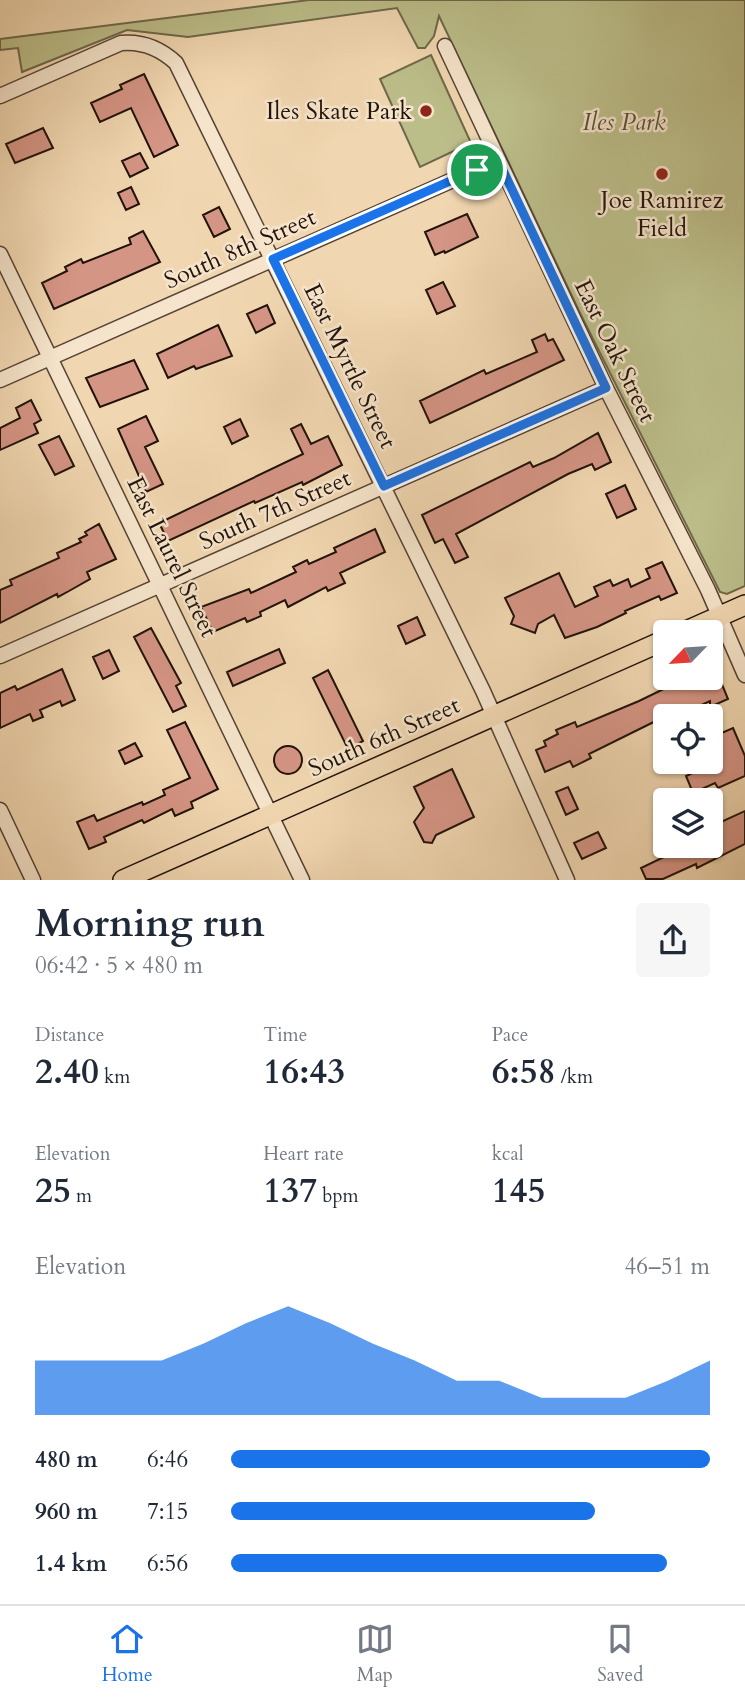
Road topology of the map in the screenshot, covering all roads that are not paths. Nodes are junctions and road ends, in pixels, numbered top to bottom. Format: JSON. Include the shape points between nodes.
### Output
{"nodes":[{"id":1,"x":445,"y":46,"type":"dead end"},
{"id":2,"x":0,"y":96,"type":"edge"},
{"id":3,"x":498,"y":160,"type":"junction"},
{"id":4,"x":0,"y":254,"type":"edge"},
{"id":5,"x":273,"y":259,"type":"junction"},
{"id":6,"x":50,"y":357,"type":"junction"},
{"id":7,"x":0,"y":380,"type":"edge"},
{"id":8,"x":606,"y":388,"type":"junction"},
{"id":9,"x":384,"y":486,"type":"junction"},
{"id":10,"x":161,"y":586,"type":"junction"},
{"id":11,"x":745,"y":605,"type":"edge"},
{"id":12,"x":719,"y":617,"type":"junction"},
{"id":13,"x":712,"y":620,"type":"edge"},
{"id":14,"x":653,"y":645,"type":"edge"},
{"id":15,"x":0,"y":656,"type":"edge"},
{"id":16,"x":745,"y":675,"type":"edge"},
{"id":17,"x":494,"y":714,"type":"junction"},
{"id":18,"x":0,"y":810,"type":"edge"},
{"id":19,"x":272,"y":813,"type":"junction"},
{"id":20,"x":33,"y":880,"type":"edge"},
{"id":21,"x":123,"y":880,"type":"edge"},
{"id":22,"x":302,"y":880,"type":"edge"},
{"id":23,"x":567,"y":880,"type":"edge"}],
"edges":[{"from":1,"to":3,"type":"street","name":"East Oak Street"},
{"from":2,"to":5,"type":"street","name":"East Myrtle Street","via":[[121,43],[142,43],[168,55],[183,75]]},
{"from":3,"to":5,"type":"street","name":"South 8th Street"},
{"from":3,"to":8,"type":"street","name":"East Oak Street"},
{"from":4,"to":6,"type":"street","name":"East Laurel Street"},
{"from":5,"to":6,"type":"street","name":"South 8th Street"},
{"from":5,"to":9,"type":"street","name":"East Myrtle Street"},
{"from":6,"to":7,"type":"street","name":"South 8th Street"},
{"from":6,"to":10,"type":"street","name":"East Laurel Street"},
{"from":8,"to":9,"type":"street","name":"South 7th Street"},
{"from":8,"to":12,"type":"street","name":"East Oak Street"},
{"from":9,"to":10,"type":"street","name":"South 7th Street"},
{"from":9,"to":17,"type":"street","name":"East Myrtle Street"},
{"from":10,"to":15,"type":"street","name":"South 7th Street"},
{"from":10,"to":19,"type":"street","name":"East Laurel Street"},
{"from":11,"to":12,"type":"main road"},
{"from":12,"to":13,"type":"main road"},
{"from":12,"to":16,"type":"street","name":"East Oak Street"},
{"from":14,"to":17,"type":"main road","name":"South 6th Street"},
{"from":17,"to":19,"type":"main road","name":"South 6th Street"},
{"from":17,"to":23,"type":"street","name":"East Myrtle Street"},
{"from":18,"to":20,"type":"street"},
{"from":19,"to":21,"type":"main road","name":"South 6th Street"},
{"from":19,"to":22,"type":"street","name":"East Laurel Street"}]}
